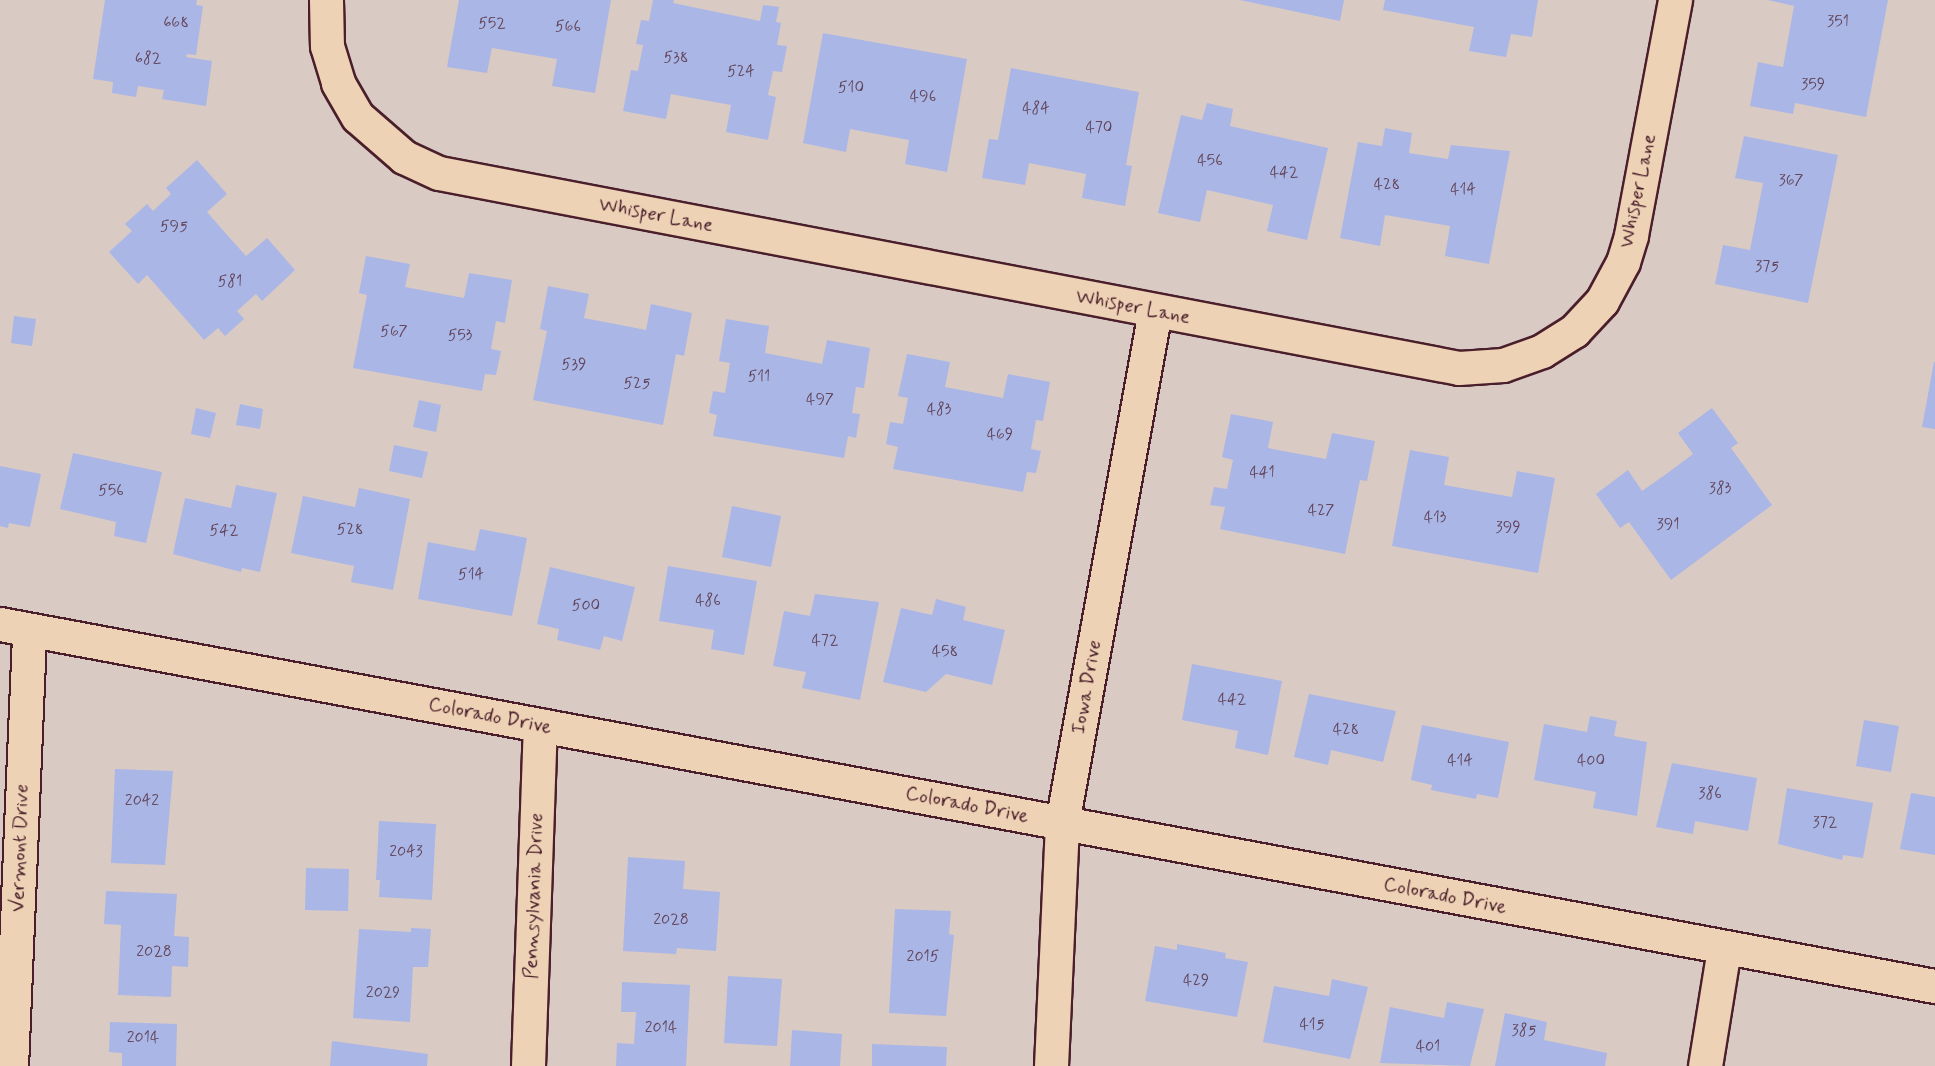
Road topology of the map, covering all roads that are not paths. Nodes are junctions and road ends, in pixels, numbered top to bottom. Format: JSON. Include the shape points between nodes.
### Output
{"nodes":[{"id":1,"x":326,"y":0,"type":"edge"},
{"id":2,"x":1675,"y":0,"type":"edge"},
{"id":3,"x":1155,"y":311,"type":"junction"},
{"id":4,"x":15,"y":627,"type":"edge"},
{"id":5,"x":540,"y":725,"type":"junction"},
{"id":6,"x":1062,"y":823,"type":"junction"},
{"id":7,"x":1724,"y":949,"type":"junction"},
{"id":8,"x":1935,"y":986,"type":"edge"},
{"id":9,"x":11,"y":1066,"type":"edge"},
{"id":10,"x":528,"y":1066,"type":"edge"},
{"id":11,"x":1051,"y":1066,"type":"edge"},
{"id":12,"x":1704,"y":1066,"type":"edge"}],
"edges":[{"from":1,"to":3,"type":"street","name":"Whisper Lane","via":[[327,46],[338,83],[358,117],[404,157],[440,173]]},
{"from":2,"to":3,"type":"street","name":"Whisper Lane","via":[[1623,262],[1602,301],[1574,331],[1542,351],[1503,365],[1459,368]]},
{"from":3,"to":6,"type":"street","name":"Iowa Drive"},
{"from":4,"to":5,"type":"street","name":"Colorado Drive"},
{"from":4,"to":9,"type":"street","name":"Vermont Drive"},
{"from":5,"to":6,"type":"street","name":"Colorado Drive"},
{"from":5,"to":10,"type":"street","name":"Pennsylvania Drive"},
{"from":6,"to":7,"type":"street","name":"Colorado Drive"},
{"from":6,"to":11,"type":"street","name":"Iowa Drive"},
{"from":7,"to":8,"type":"street","name":"Colorado Drive"},
{"from":7,"to":12,"type":"street"}]}
